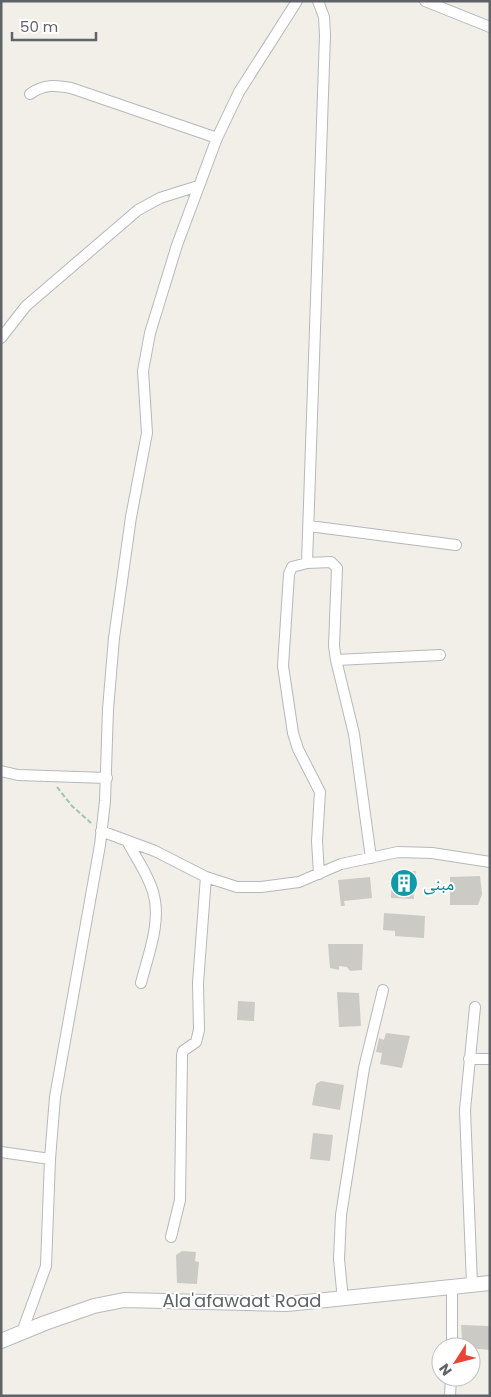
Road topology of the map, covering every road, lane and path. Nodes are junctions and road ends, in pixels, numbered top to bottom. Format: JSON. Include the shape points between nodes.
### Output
{"nodes":[{"id":1,"x":297,"y":1,"type":"edge"},
{"id":2,"x":318,"y":1,"type":"edge"},
{"id":3,"x":426,"y":1,"type":"edge"},
{"id":4,"x":490,"y":27,"type":"edge"},
{"id":5,"x":30,"y":94,"type":"dead end"},
{"id":6,"x":217,"y":138,"type":"junction"},
{"id":7,"x":198,"y":186,"type":"junction"},
{"id":8,"x":1,"y":338,"type":"edge"},
{"id":9,"x":309,"y":526,"type":"junction"},
{"id":10,"x":456,"y":545,"type":"dead end"},
{"id":11,"x":307,"y":563,"type":"junction"},
{"id":12,"x":440,"y":655,"type":"dead end"},
{"id":13,"x":336,"y":660,"type":"junction"},
{"id":14,"x":1,"y":771,"type":"edge"},
{"id":15,"x":107,"y":778,"type":"junction"},
{"id":16,"x":56,"y":786,"type":"dead end"},
{"id":17,"x":101,"y":831,"type":"junction"},
{"id":18,"x":127,"y":841,"type":"junction"},
{"id":19,"x":371,"y":858,"type":"junction"},
{"id":20,"x":490,"y":862,"type":"edge"},
{"id":21,"x":319,"y":874,"type":"junction"},
{"id":22,"x":206,"y":877,"type":"junction"},
{"id":23,"x":141,"y":983,"type":"dead end"},
{"id":24,"x":383,"y":990,"type":"dead end"},
{"id":25,"x":474,"y":1007,"type":"dead end"},
{"id":26,"x":490,"y":1058,"type":"edge"},
{"id":27,"x":469,"y":1059,"type":"junction"},
{"id":28,"x":1,"y":1152,"type":"edge"},
{"id":29,"x":50,"y":1158,"type":"junction"},
{"id":30,"x":171,"y":1237,"type":"dead end"},
{"id":31,"x":490,"y":1283,"type":"edge"},
{"id":32,"x":472,"y":1284,"type":"junction"},
{"id":33,"x":452,"y":1287,"type":"junction"},
{"id":34,"x":343,"y":1300,"type":"junction"},
{"id":35,"x":22,"y":1332,"type":"junction"},
{"id":36,"x":452,"y":1337,"type":"edge"},
{"id":37,"x":1,"y":1342,"type":"edge"}],
"edges":[{"from":1,"to":6,"type":"street","via":[[240,92]]},
{"from":2,"to":9,"type":"street","via":[[324,17],[325,35]]},
{"from":3,"to":4,"type":"street"},
{"from":5,"to":6,"type":"street","via":[[40,87],[71,88]]},
{"from":6,"to":7,"type":"street"},
{"from":7,"to":8,"type":"street","via":[[160,198],[138,210],[26,306]]},
{"from":7,"to":15,"type":"street","via":[[150,333],[143,371],[146,434],[114,638]]},
{"from":9,"to":10,"type":"street"},
{"from":9,"to":11,"type":"street"},
{"from":11,"to":13,"type":"street","via":[[331,562],[337,568]]},
{"from":11,"to":21,"type":"street","via":[[292,567],[289,574],[283,666],[293,733],[320,792]]},
{"from":12,"to":13,"type":"street"},
{"from":13,"to":19,"type":"street","via":[[354,734]]},
{"from":14,"to":15,"type":"street","via":[[18,775]]},
{"from":15,"to":17,"type":"street"},
{"from":16,"to":17,"type":"path","via":[[72,806]]},
{"from":17,"to":18,"type":"street"},
{"from":17,"to":29,"type":"street","via":[[76,987],[57,1078]]},
{"from":18,"to":22,"type":"street","via":[[173,859]]},
{"from":18,"to":23,"type":"street","via":[[149,881],[155,907],[152,945]]},
{"from":19,"to":20,"type":"street","via":[[414,851]]},
{"from":19,"to":21,"type":"street","via":[[341,864]]},
{"from":21,"to":22,"type":"street","via":[[299,882],[261,887],[237,887]]},
{"from":22,"to":30,"type":"street","via":[[198,984],[199,1030],[196,1042],[182,1055],[180,1200]]},
{"from":24,"to":34,"type":"street","via":[[364,1068],[341,1214],[339,1252]]},
{"from":25,"to":27,"type":"street"},
{"from":26,"to":27,"type":"street"},
{"from":27,"to":32,"type":"street","via":[[465,1148]]},
{"from":28,"to":29,"type":"street"},
{"from":29,"to":35,"type":"street","via":[[46,1266]]},
{"from":31,"to":32,"type":"street","name":"Ala'afawaat Road"},
{"from":32,"to":33,"type":"street","name":"Ala'afawaat Road"},
{"from":33,"to":34,"type":"street","name":"Ala'afawaat Road"},
{"from":33,"to":36,"type":"street"},
{"from":34,"to":35,"type":"street","name":"Ala'afawaat Road","via":[[286,1304],[124,1300],[94,1306]]},
{"from":35,"to":37,"type":"street","name":"Ala'afawaat Road"}]}
